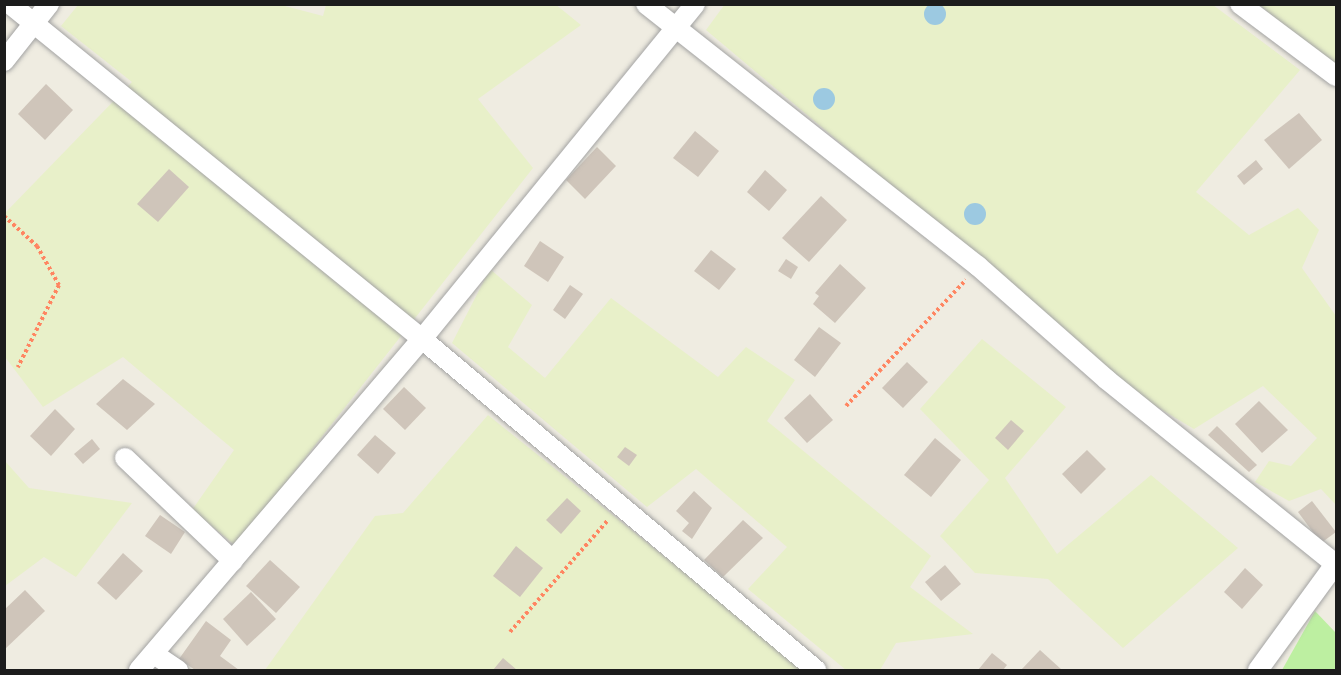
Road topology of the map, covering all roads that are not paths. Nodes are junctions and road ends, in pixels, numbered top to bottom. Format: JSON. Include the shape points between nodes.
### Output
{"nodes":[{"id":1,"x":10,"y":4,"type":"edge"},
{"id":2,"x":49,"y":4,"type":"edge"},
{"id":3,"x":646,"y":4,"type":"edge"},
{"id":4,"x":695,"y":4,"type":"edge"},
{"id":5,"x":1240,"y":4,"type":"edge"},
{"id":6,"x":35,"y":23,"type":"junction"},
{"id":7,"x":675,"y":26,"type":"junction"},
{"id":8,"x":4,"y":61,"type":"edge"},
{"id":9,"x":1336,"y":76,"type":"edge"},
{"id":10,"x":422,"y":339,"type":"junction"},
{"id":11,"x":125,"y":458,"type":"dead end"},
{"id":12,"x":233,"y":561,"type":"junction"},
{"id":13,"x":1336,"y":564,"type":"edge"},
{"id":14,"x":154,"y":654,"type":"junction"},
{"id":15,"x":139,"y":670,"type":"edge"},
{"id":16,"x":178,"y":670,"type":"edge"},
{"id":17,"x":816,"y":670,"type":"edge"},
{"id":18,"x":1258,"y":670,"type":"edge"}],
"edges":[{"from":1,"to":6,"type":"street"},
{"from":2,"to":6,"type":"street"},
{"from":3,"to":7,"type":"street"},
{"from":4,"to":7,"type":"street"},
{"from":5,"to":9,"type":"street"},
{"from":6,"to":8,"type":"street"},
{"from":6,"to":10,"type":"street"},
{"from":7,"to":10,"type":"street"},
{"from":7,"to":13,"type":"street","via":[[978,266],[1106,379]]},
{"from":10,"to":12,"type":"street"},
{"from":10,"to":17,"type":"street"},
{"from":11,"to":12,"type":"street"},
{"from":12,"to":14,"type":"street"},
{"from":13,"to":18,"type":"street"},
{"from":14,"to":15,"type":"street"},
{"from":14,"to":16,"type":"street"}]}
